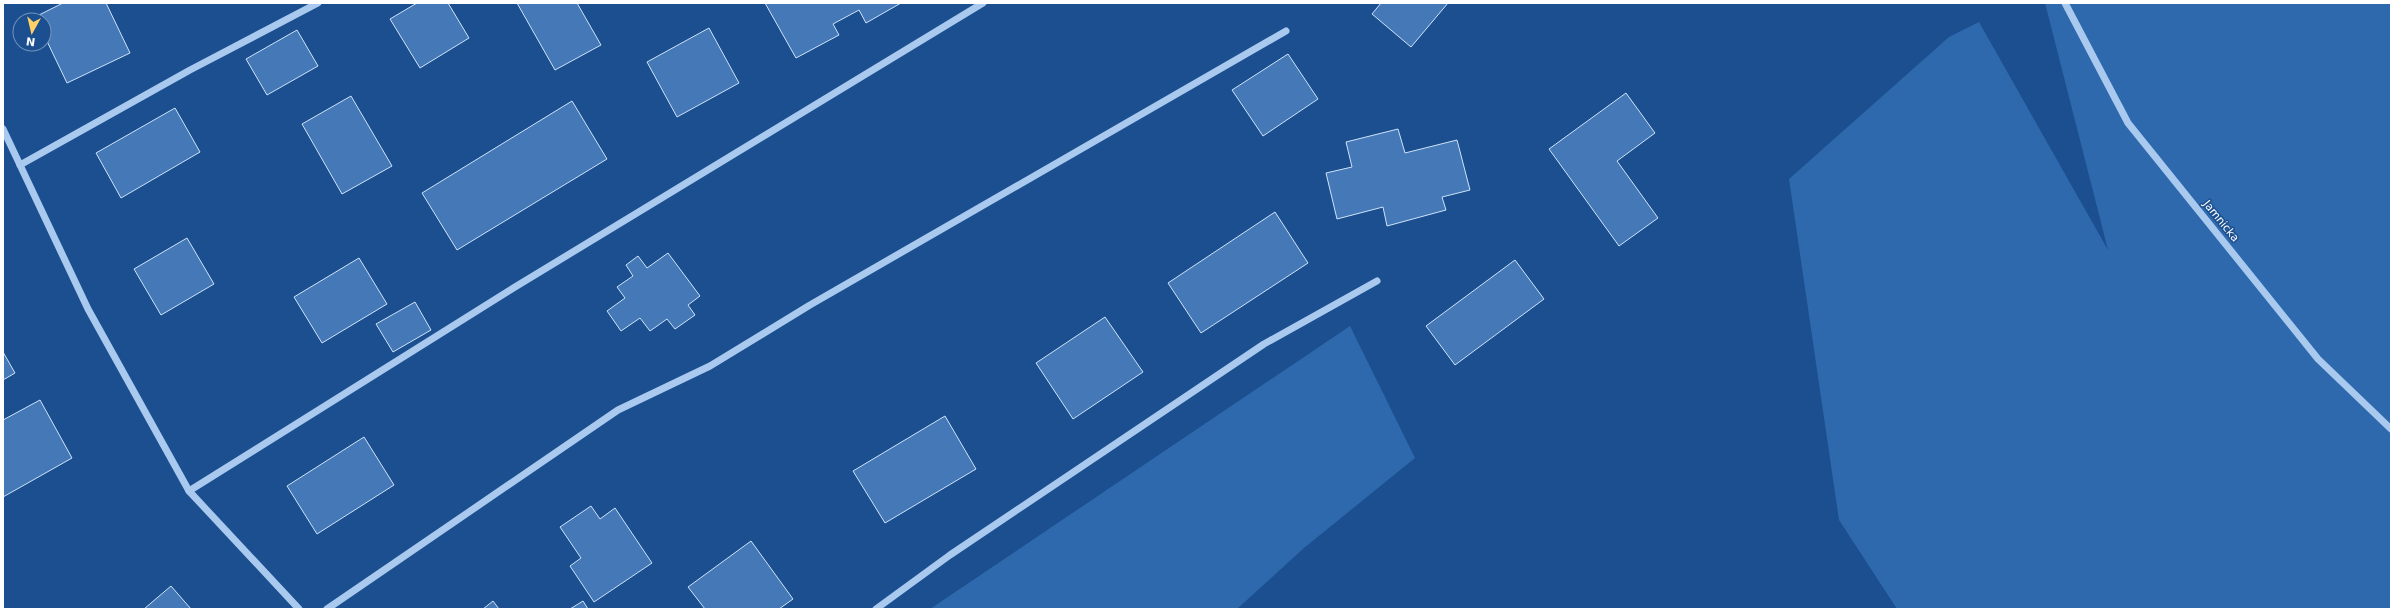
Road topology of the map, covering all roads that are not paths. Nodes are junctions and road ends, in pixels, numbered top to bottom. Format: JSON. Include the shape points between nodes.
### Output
{"nodes":[{"id":1,"x":318,"y":3,"type":"edge"},
{"id":2,"x":983,"y":3,"type":"edge"},
{"id":3,"x":2065,"y":3,"type":"edge"},
{"id":4,"x":1286,"y":31,"type":"dead end"},
{"id":5,"x":3,"y":129,"type":"edge"},
{"id":6,"x":20,"y":165,"type":"junction"},
{"id":7,"x":1377,"y":281,"type":"dead end"},
{"id":8,"x":2391,"y":429,"type":"edge"},
{"id":9,"x":189,"y":491,"type":"junction"},
{"id":10,"x":299,"y":609,"type":"edge"},
{"id":11,"x":327,"y":609,"type":"edge"},
{"id":12,"x":876,"y":609,"type":"edge"}],
"edges":[{"from":1,"to":6,"type":"street","via":[[190,70]]},
{"from":2,"to":9,"type":"street","via":[[515,287]]},
{"from":3,"to":8,"type":"street","name":"Jamnicka","via":[[2128,123],[2318,359]]},
{"from":4,"to":11,"type":"street","via":[[810,305],[710,366],[618,410]]},
{"from":5,"to":6,"type":"street"},
{"from":6,"to":9,"type":"street","via":[[88,309]]},
{"from":7,"to":12,"type":"street","via":[[1264,344],[957,551]]},
{"from":9,"to":10,"type":"street"}]}
